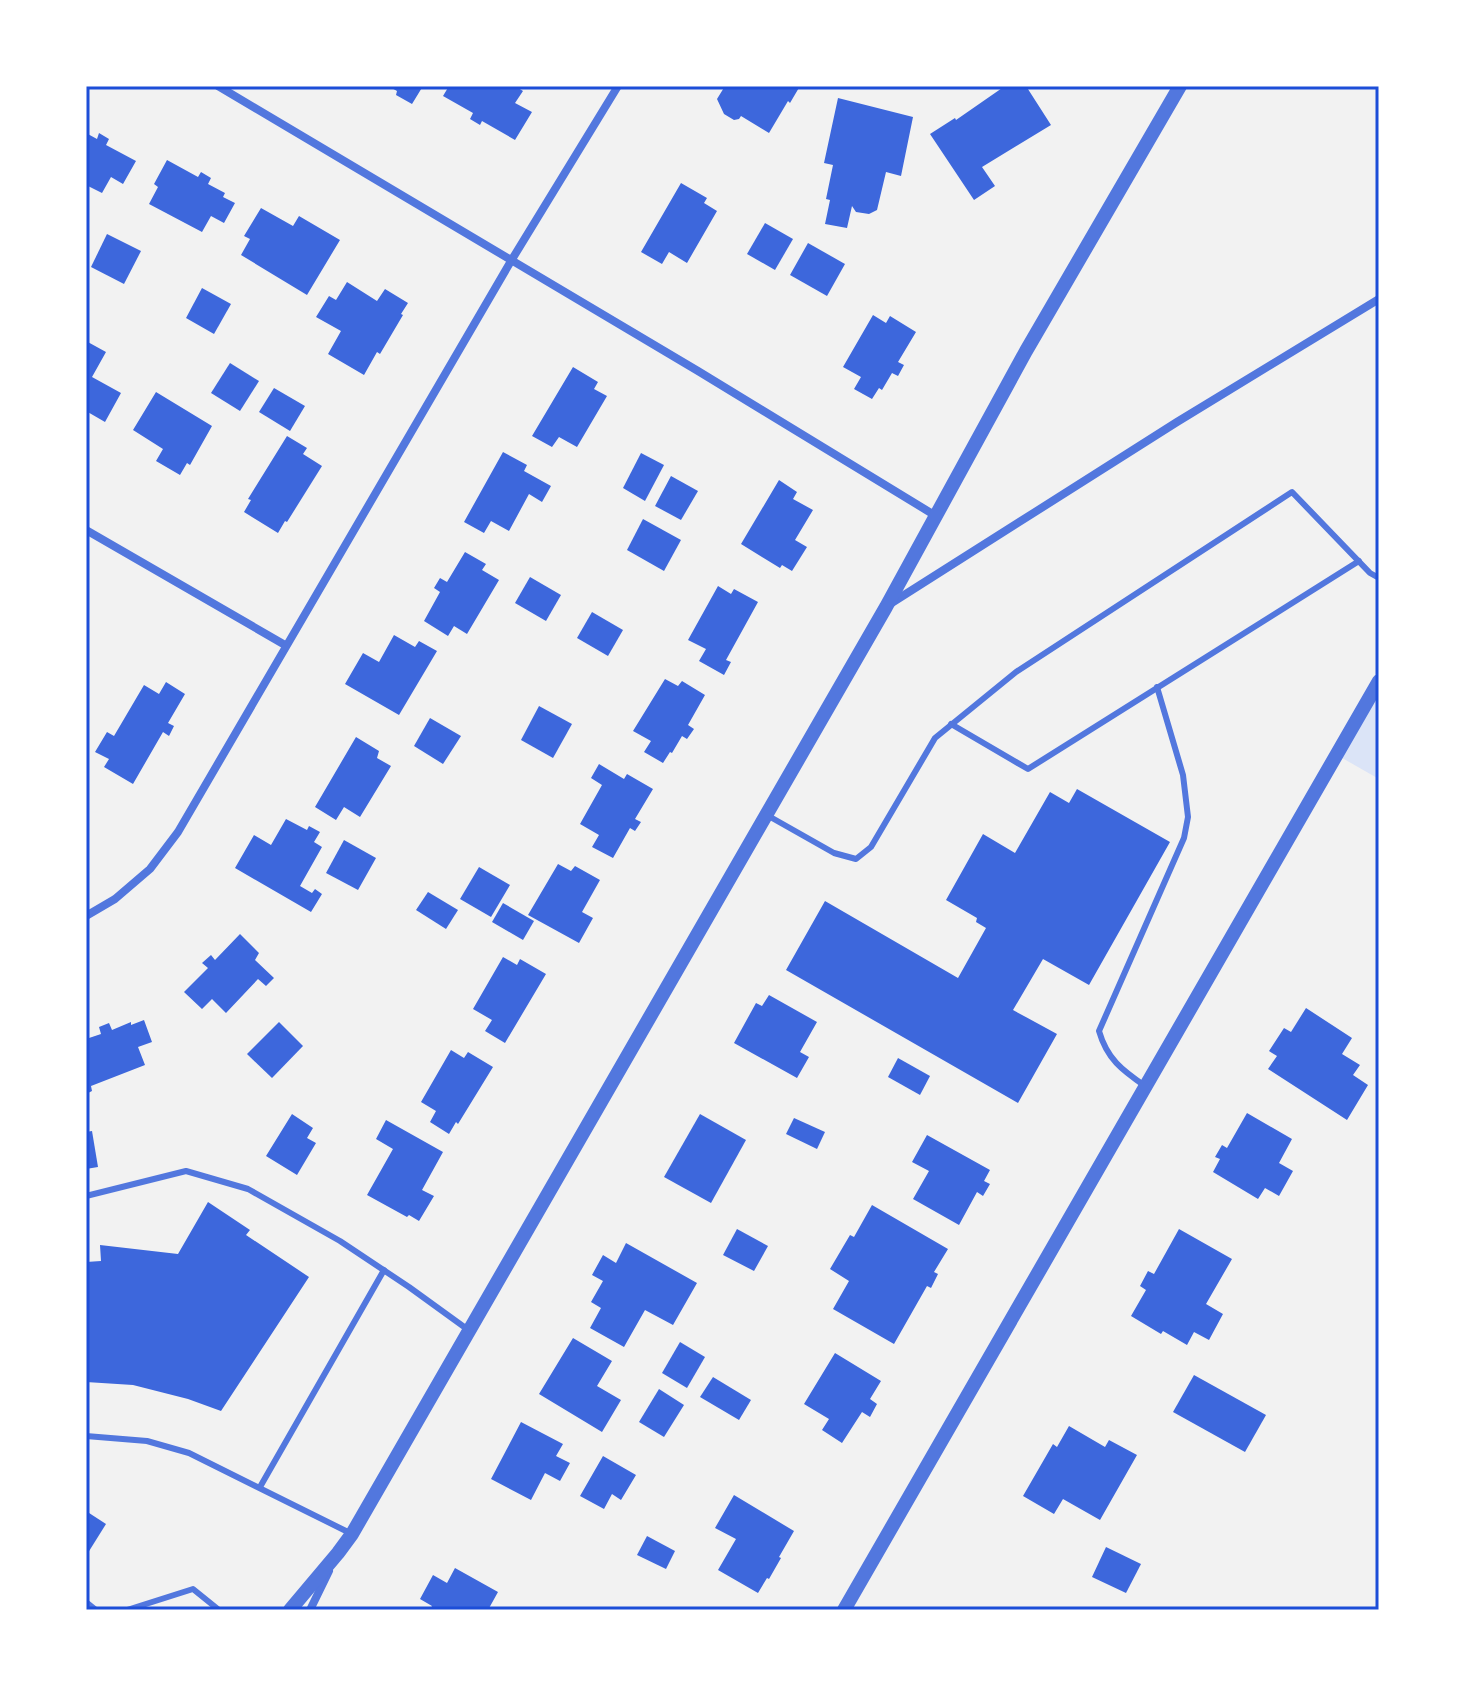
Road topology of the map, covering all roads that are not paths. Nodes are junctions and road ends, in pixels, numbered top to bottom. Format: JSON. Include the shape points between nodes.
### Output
{"nodes":[{"id":1,"x":218,"y":86,"type":"edge"},
{"id":2,"x":618,"y":86,"type":"edge"},
{"id":3,"x":1180,"y":86,"type":"edge"},
{"id":4,"x":511,"y":261,"type":"junction"},
{"id":5,"x":1379,"y":299,"type":"edge"},
{"id":6,"x":936,"y":516,"type":"junction"},
{"id":7,"x":86,"y":530,"type":"edge"},
{"id":8,"x":1359,"y":561,"type":"junction"},
{"id":9,"x":1379,"y":578,"type":"edge"},
{"id":10,"x":886,"y":607,"type":"junction"},
{"id":11,"x":285,"y":645,"type":"junction"},
{"id":12,"x":1379,"y":681,"type":"edge"},
{"id":13,"x":1157,"y":687,"type":"junction"},
{"id":14,"x":951,"y":724,"type":"junction"},
{"id":15,"x":765,"y":814,"type":"junction"},
{"id":16,"x":86,"y":916,"type":"edge"},
{"id":17,"x":1146,"y":1086,"type":"junction"},
{"id":18,"x":86,"y":1196,"type":"edge"},
{"id":19,"x":384,"y":1270,"type":"junction"},
{"id":20,"x":468,"y":1330,"type":"junction"},
{"id":21,"x":86,"y":1436,"type":"edge"},
{"id":22,"x":260,"y":1487,"type":"junction"},
{"id":23,"x":352,"y":1534,"type":"junction"},
{"id":24,"x":338,"y":1553,"type":"junction"},
{"id":25,"x":86,"y":1602,"type":"edge"},
{"id":26,"x":96,"y":1610,"type":"edge"},
{"id":27,"x":127,"y":1610,"type":"edge"},
{"id":28,"x":219,"y":1610,"type":"edge"},
{"id":29,"x":290,"y":1610,"type":"edge"},
{"id":30,"x":310,"y":1610,"type":"edge"},
{"id":31,"x":844,"y":1610,"type":"edge"}],
"edges":[{"from":1,"to":4,"type":"street"},
{"from":2,"to":4,"type":"street"},
{"from":3,"to":6,"type":"street"},
{"from":4,"to":6,"type":"street"},
{"from":4,"to":11,"type":"street"},
{"from":5,"to":10,"type":"street"},
{"from":6,"to":10,"type":"street"},
{"from":7,"to":11,"type":"street"},
{"from":8,"to":9,"type":"lane"},
{"from":8,"to":13,"type":"lane"},
{"from":8,"to":14,"type":"lane","via":[[1292,492],[1016,672]]},
{"from":10,"to":15,"type":"street"},
{"from":11,"to":16,"type":"street","via":[[178,832],[150,869]]},
{"from":12,"to":17,"type":"street"},
{"from":13,"to":14,"type":"lane","via":[[1028,769]]},
{"from":13,"to":17,"type":"lane","via":[[1183,775],[1188,817],[1184,838],[1099,1031],[1104,1048],[1123,1071]]},
{"from":14,"to":15,"type":"lane","via":[[935,738],[871,847],[856,859],[834,853]]},
{"from":15,"to":20,"type":"street"},
{"from":17,"to":31,"type":"street"},
{"from":18,"to":19,"type":"lane","via":[[186,1171],[248,1189]]},
{"from":19,"to":20,"type":"lane"},
{"from":19,"to":22,"type":"lane"},
{"from":20,"to":23,"type":"street"},
{"from":21,"to":22,"type":"lane","via":[[147,1441],[189,1453]]},
{"from":22,"to":23,"type":"lane"},
{"from":23,"to":24,"type":"street"},
{"from":24,"to":29,"type":"street"},
{"from":24,"to":30,"type":"street"},
{"from":25,"to":26,"type":"lane"},
{"from":27,"to":28,"type":"lane","via":[[193,1589]]}]}
